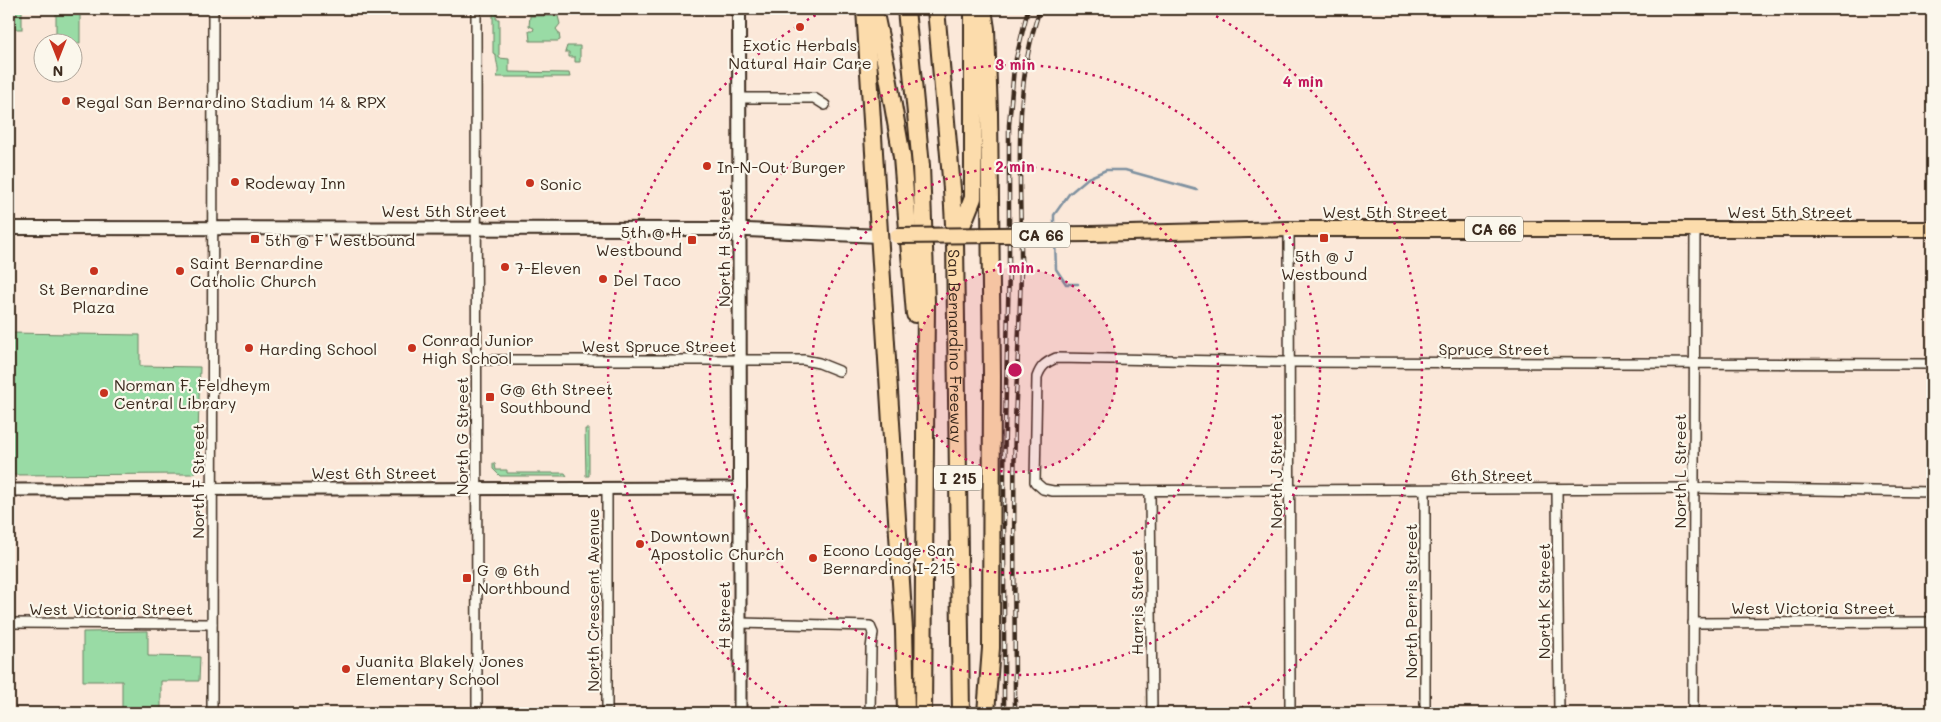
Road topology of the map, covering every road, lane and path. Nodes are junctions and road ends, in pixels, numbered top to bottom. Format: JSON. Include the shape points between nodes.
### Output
{"nodes":[{"id":1,"x":213,"y":9,"type":"edge"},
{"id":2,"x":476,"y":9,"type":"edge"},
{"id":3,"x":739,"y":9,"type":"edge"},
{"id":4,"x":865,"y":9,"type":"edge"},
{"id":5,"x":874,"y":9,"type":"edge"},
{"id":6,"x":906,"y":9,"type":"edge"},
{"id":7,"x":936,"y":9,"type":"edge"},
{"id":8,"x":973,"y":9,"type":"edge"},
{"id":9,"x":983,"y":9,"type":"edge"},
{"id":10,"x":739,"y":98,"type":"junction"},
{"id":11,"x":825,"y":105,"type":"dead end"},
{"id":12,"x":9,"y":228,"type":"edge"},
{"id":13,"x":212,"y":228,"type":"junction"},
{"id":14,"x":477,"y":228,"type":"junction"},
{"id":15,"x":1289,"y":229,"type":"junction"},
{"id":16,"x":1695,"y":229,"type":"junction"},
{"id":17,"x":1932,"y":229,"type":"edge"},
{"id":18,"x":740,"y":230,"type":"junction"},
{"id":19,"x":990,"y":235,"type":"junction"},
{"id":20,"x":887,"y":236,"type":"junction"},
{"id":21,"x":955,"y":242,"type":"junction"},
{"id":22,"x":476,"y":360,"type":"junction"},
{"id":23,"x":740,"y":360,"type":"junction"},
{"id":24,"x":1290,"y":362,"type":"junction"},
{"id":25,"x":1695,"y":363,"type":"junction"},
{"id":26,"x":1932,"y":364,"type":"edge"},
{"id":27,"x":839,"y":371,"type":"dead end"},
{"id":28,"x":925,"y":458,"type":"junction"},
{"id":29,"x":477,"y":488,"type":"junction"},
{"id":30,"x":607,"y":488,"type":"junction"},
{"id":31,"x":740,"y":488,"type":"junction"},
{"id":32,"x":1694,"y":488,"type":"junction"},
{"id":33,"x":212,"y":489,"type":"junction"},
{"id":34,"x":1557,"y":489,"type":"junction"},
{"id":35,"x":9,"y":490,"type":"edge"},
{"id":36,"x":1290,"y":490,"type":"junction"},
{"id":37,"x":1425,"y":490,"type":"junction"},
{"id":38,"x":1053,"y":491,"type":"joint"},
{"id":39,"x":1150,"y":491,"type":"junction"},
{"id":40,"x":1932,"y":492,"type":"edge"},
{"id":41,"x":1932,"y":622,"type":"edge"},
{"id":42,"x":9,"y":623,"type":"edge"},
{"id":43,"x":740,"y":623,"type":"junction"},
{"id":44,"x":1694,"y":623,"type":"junction"},
{"id":45,"x":212,"y":624,"type":"junction"},
{"id":46,"x":212,"y":713,"type":"edge"},
{"id":47,"x":476,"y":713,"type":"edge"},
{"id":48,"x":607,"y":713,"type":"edge"},
{"id":49,"x":740,"y":713,"type":"edge"},
{"id":50,"x":870,"y":713,"type":"edge"},
{"id":51,"x":906,"y":713,"type":"edge"},
{"id":52,"x":923,"y":713,"type":"edge"},
{"id":53,"x":961,"y":713,"type":"edge"},
{"id":54,"x":986,"y":713,"type":"edge"},
{"id":55,"x":1152,"y":713,"type":"edge"},
{"id":56,"x":1290,"y":713,"type":"edge"},
{"id":57,"x":1425,"y":713,"type":"edge"},
{"id":58,"x":1559,"y":713,"type":"edge"},
{"id":59,"x":1693,"y":713,"type":"edge"}],
"edges":[{"from":1,"to":13,"type":"street","name":"North F Street"},
{"from":2,"to":14,"type":"street","name":"North G Street"},
{"from":3,"to":10,"type":"main road","name":"North H Street"},
{"from":4,"to":20,"type":"highway"},
{"from":5,"to":28,"type":"highway","via":[[902,156]]},
{"from":6,"to":28,"type":"highway","name":"San Bernardino Freeway","number":"I 215","via":[[921,166],[926,302]]},
{"from":7,"to":21,"type":"highway","name":"San Bernardino Freeway","number":"I 215"},
{"from":8,"to":21,"type":"highway","via":[[973,198]]},
{"from":9,"to":19,"type":"highway"},
{"from":10,"to":11,"type":"street","via":[[814,98]]},
{"from":10,"to":18,"type":"main road","name":"North H Street"},
{"from":12,"to":13,"type":"main road","name":"West 5th Street"},
{"from":13,"to":14,"type":"main road","name":"West 5th Street"},
{"from":13,"to":33,"type":"street","name":"North F Street"},
{"from":14,"to":18,"type":"main road","name":"West 5th Street"},
{"from":14,"to":22,"type":"street","name":"North G Street"},
{"from":15,"to":16,"type":"main road","name":"West 5th Street","number":"CA 66"},
{"from":15,"to":19,"type":"main road","name":"West 5th Street","number":"CA 66","bridge":true},
{"from":15,"to":24,"type":"street","name":"North J Street"},
{"from":16,"to":17,"type":"main road","name":"West 5th Street","number":"CA 66"},
{"from":16,"to":25,"type":"street","name":"North L Street"},
{"from":18,"to":20,"type":"main road","name":"West 5th Street"},
{"from":18,"to":23,"type":"main road","name":"North H Street"},
{"from":19,"to":20,"type":"main road","name":"West 5th Street","number":"CA 66","bridge":true},
{"from":19,"to":54,"type":"highway","via":[[991,648]]},
{"from":20,"to":51,"type":"highway"},
{"from":21,"to":53,"type":"highway","name":"San Bernardino Freeway","number":"I 215"},
{"from":22,"to":23,"type":"street","name":"West Spruce Street"},
{"from":22,"to":29,"type":"street","name":"North G Street"},
{"from":23,"to":27,"type":"street","name":"West Spruce Street","via":[[804,360]]},
{"from":23,"to":31,"type":"main road","name":"North H Street"},
{"from":24,"to":25,"type":"street","name":"Spruce Street"},
{"from":24,"to":36,"type":"street","name":"North J Street"},
{"from":24,"to":38,"type":"street","name":"Spruce Street","via":[[1056,358],[1045,363],[1037,377],[1035,482],[1043,489]]},
{"from":25,"to":26,"type":"street","name":"Spruce Street"},
{"from":25,"to":32,"type":"street","name":"North L Street"},
{"from":28,"to":52,"type":"highway","name":"San Bernardino Freeway","number":"I 215"},
{"from":29,"to":30,"type":"street","name":"West 6th Street"},
{"from":29,"to":33,"type":"street","name":"West 6th Street"},
{"from":29,"to":47,"type":"street","name":"North G Street"},
{"from":30,"to":31,"type":"street","name":"West 6th Street"},
{"from":30,"to":48,"type":"street","name":"North Crescent Avenue"},
{"from":31,"to":43,"type":"street","name":"H Street"},
{"from":32,"to":34,"type":"street","name":"6th Street"},
{"from":32,"to":40,"type":"street","name":"6th Street"},
{"from":32,"to":44,"type":"street","name":"North L Street"},
{"from":33,"to":35,"type":"street","name":"West 6th Street"},
{"from":33,"to":45,"type":"street","name":"North F Street"},
{"from":34,"to":37,"type":"street","name":"6th Street"},
{"from":34,"to":58,"type":"street","name":"North K Street"},
{"from":36,"to":37,"type":"street","name":"6th Street"},
{"from":36,"to":39,"type":"street","name":"6th Street"},
{"from":36,"to":56,"type":"street","name":"North J Street"},
{"from":37,"to":57,"type":"street","name":"North Perris Street"},
{"from":38,"to":39,"type":"street","name":"6th Street"},
{"from":39,"to":55,"type":"street","name":"Harris Street"},
{"from":41,"to":44,"type":"street","name":"West Victoria Street"},
{"from":42,"to":45,"type":"street","name":"West Victoria Street"},
{"from":43,"to":49,"type":"street","name":"H Street"},
{"from":43,"to":50,"type":"street","via":[[870,626],[873,642]]},
{"from":44,"to":59,"type":"street","name":"North L Street"},
{"from":45,"to":46,"type":"street","name":"North F Street"}]}
